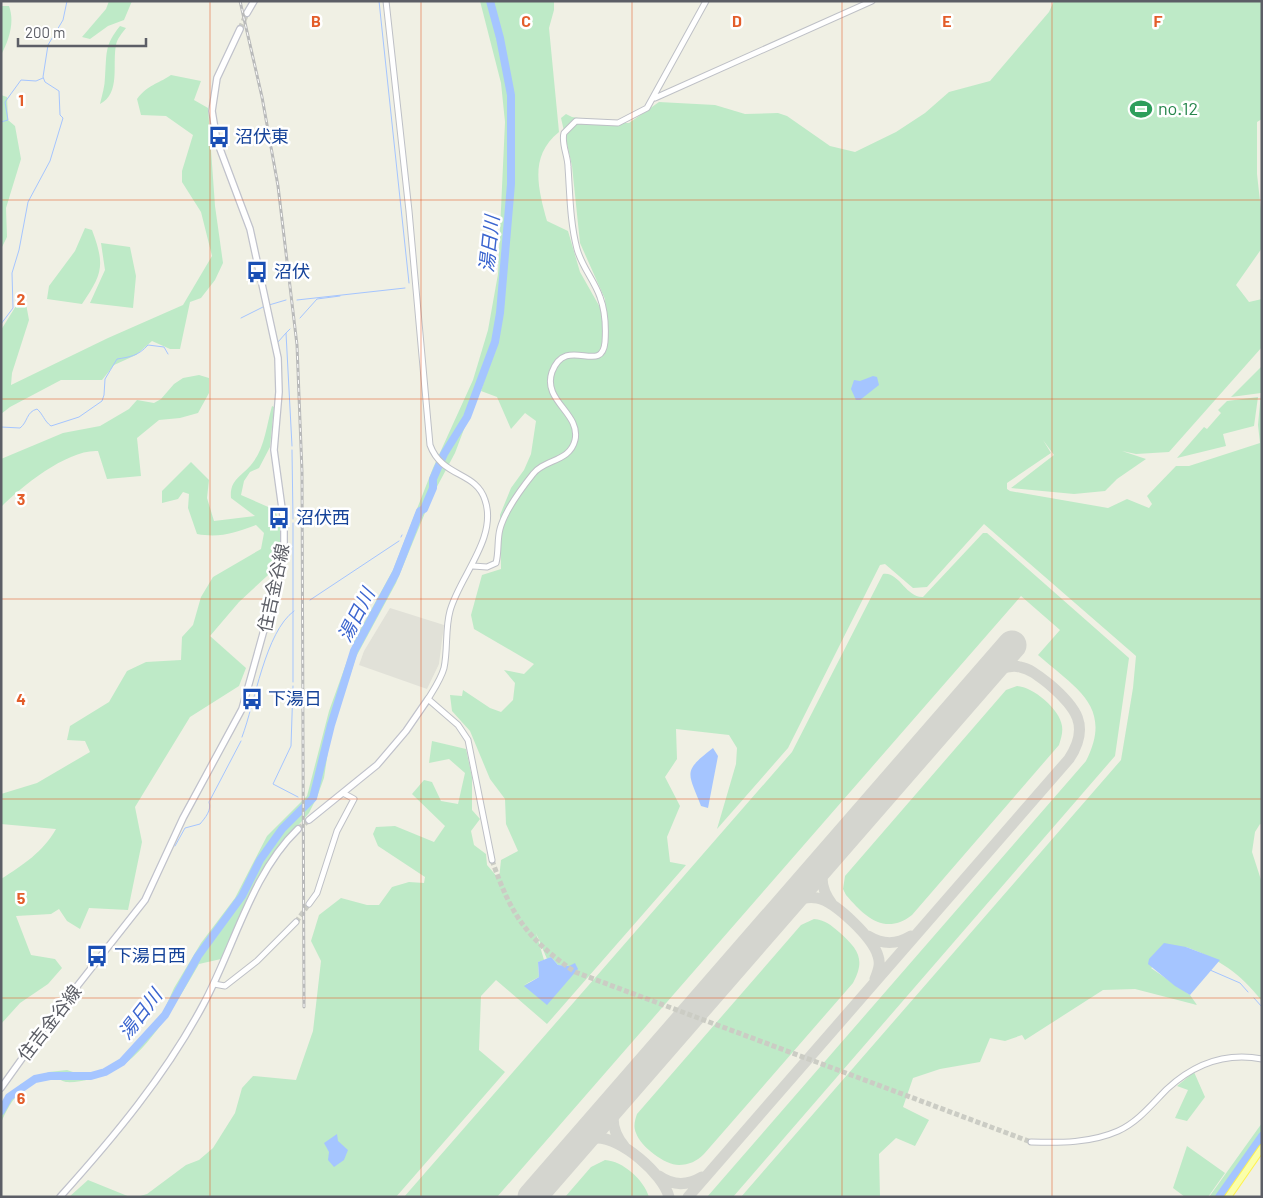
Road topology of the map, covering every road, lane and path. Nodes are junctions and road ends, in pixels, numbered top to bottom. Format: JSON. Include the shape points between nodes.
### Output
{"nodes":[{"id":1,"x":254,"y":1,"type":"edge"},
{"id":2,"x":386,"y":1,"type":"edge"},
{"id":3,"x":706,"y":1,"type":"edge"},
{"id":4,"x":872,"y":1,"type":"edge"},
{"id":5,"x":247,"y":13,"type":"tunnel mouth"},
{"id":6,"x":240,"y":29,"type":"tunnel mouth"},
{"id":7,"x":655,"y":98,"type":"junction"},
{"id":8,"x":473,"y":566,"type":"junction"},
{"id":9,"x":428,"y":699,"type":"junction"},
{"id":10,"x":343,"y":794,"type":"junction"},
{"id":11,"x":309,"y":820,"type":"tunnel mouth"},
{"id":12,"x":298,"y":829,"type":"tunnel mouth"},
{"id":13,"x":492,"y":860,"type":"tunnel mouth"},
{"id":14,"x":309,"y":904,"type":"tunnel mouth"},
{"id":15,"x":296,"y":922,"type":"tunnel mouth"},
{"id":16,"x":214,"y":984,"type":"junction"},
{"id":17,"x":1262,"y":1059,"type":"edge"},
{"id":18,"x":1,"y":1088,"type":"edge"},
{"id":19,"x":1031,"y":1142,"type":"tunnel mouth"},
{"id":20,"x":1262,"y":1148,"type":"edge"},
{"id":21,"x":60,"y":1197,"type":"edge"},
{"id":22,"x":1228,"y":1197,"type":"edge"}],
"edges":[{"from":1,"to":5,"type":"main road"},
{"from":2,"to":8,"type":"street","via":[[409,211],[428,433],[436,459],[448,470],[472,481],[486,500],[485,529]]},
{"from":3,"to":7,"type":"street"},
{"from":4,"to":7,"type":"street"},
{"from":6,"to":18,"type":"main road","name":"住吉金谷線","via":[[217,78],[212,111],[217,140],[250,229],[278,358],[274,450],[284,523],[284,558],[242,709],[183,818],[145,900]]},
{"from":7,"to":8,"type":"street","via":[[648,108],[624,121],[610,124],[576,120],[564,133],[574,236],[580,258],[600,296],[606,328],[605,344],[602,353],[596,357],[568,354],[558,360],[551,376],[551,388],[576,430],[574,443],[565,455],[536,470],[515,500],[500,528],[496,563],[487,568]]},
{"from":8,"to":9,"type":"street","via":[[453,602],[444,667]]},
{"from":9,"to":10,"type":"main road","via":[[388,753]]},
{"from":9,"to":13,"type":"street","via":[[458,724],[468,740]]},
{"from":10,"to":11,"type":"main road"},
{"from":10,"to":14,"type":"street","via":[[354,798],[337,831],[317,893]]},
{"from":12,"to":16,"type":"main road","via":[[267,866]]},
{"from":15,"to":16,"type":"street","via":[[225,986]]},
{"from":16,"to":21,"type":"main road","via":[[149,1092]]},
{"from":17,"to":19,"type":"street","via":[[1228,1058],[1199,1065],[1119,1131],[1069,1142]]},
{"from":20,"to":22,"type":"main road"}]}
